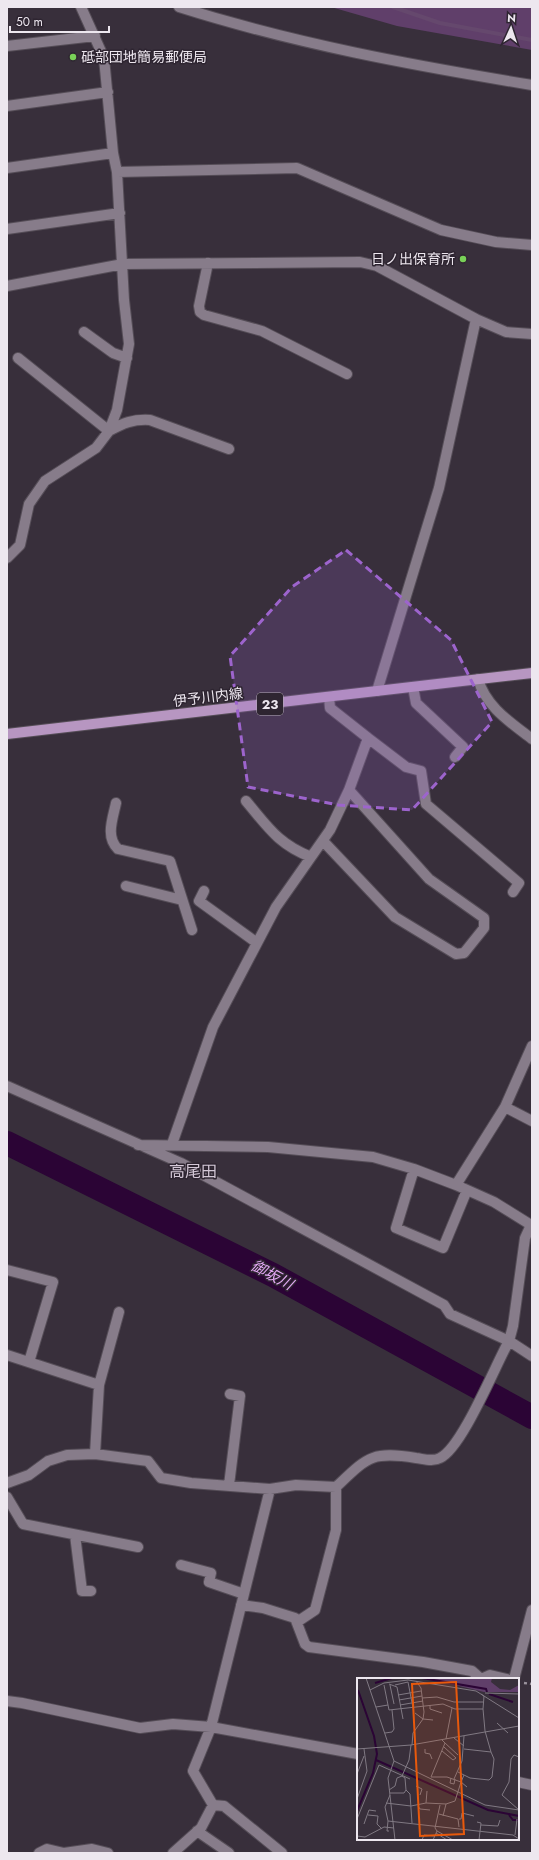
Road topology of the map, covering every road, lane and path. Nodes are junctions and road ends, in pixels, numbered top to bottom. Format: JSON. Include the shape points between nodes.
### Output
{"nodes":[{"id":1,"x":81,"y":7,"type":"edge"},
{"id":2,"x":179,"y":7,"type":"edge"},
{"id":3,"x":95,"y":36,"type":"junction"},
{"id":4,"x":7,"y":46,"type":"edge"},
{"id":5,"x":532,"y":85,"type":"edge"},
{"id":6,"x":108,"y":92,"type":"junction"},
{"id":7,"x":7,"y":106,"type":"edge"},
{"id":8,"x":113,"y":153,"type":"junction"},
{"id":9,"x":7,"y":168,"type":"edge"},
{"id":10,"x":117,"y":172,"type":"junction"},
{"id":11,"x":120,"y":213,"type":"junction"},
{"id":12,"x":7,"y":229,"type":"edge"},
{"id":13,"x":532,"y":245,"type":"edge"},
{"id":14,"x":123,"y":264,"type":"junction"},
{"id":15,"x":208,"y":264,"type":"junction"},
{"id":16,"x":7,"y":286,"type":"edge"},
{"id":17,"x":476,"y":319,"type":"junction"},
{"id":18,"x":84,"y":332,"type":"dead end"},
{"id":19,"x":532,"y":334,"type":"edge"},
{"id":20,"x":18,"y":358,"type":"dead end"},
{"id":21,"x":126,"y":358,"type":"junction"},
{"id":22,"x":347,"y":374,"type":"dead end"},
{"id":23,"x":109,"y":431,"type":"junction"},
{"id":24,"x":229,"y":449,"type":"dead end"},
{"id":25,"x":7,"y":558,"type":"edge"},
{"id":26,"x":532,"y":673,"type":"edge"},
{"id":27,"x":478,"y":680,"type":"junction"},
{"id":28,"x":413,"y":687,"type":"junction"},
{"id":29,"x":377,"y":692,"type":"junction"},
{"id":30,"x":329,"y":697,"type":"junction"},
{"id":31,"x":7,"y":734,"type":"edge"},
{"id":32,"x":368,"y":738,"type":"junction"},
{"id":33,"x":532,"y":739,"type":"edge"},
{"id":34,"x":455,"y":758,"type":"dead end"},
{"id":35,"x":349,"y":790,"type":"junction"},
{"id":36,"x":246,"y":801,"type":"dead end"},
{"id":37,"x":116,"y":803,"type":"dead end"},
{"id":38,"x":323,"y":841,"type":"junction"},
{"id":39,"x":311,"y":857,"type":"junction"},
{"id":40,"x":126,"y":886,"type":"dead end"},
{"id":41,"x":204,"y":890,"type":"dead end"},
{"id":42,"x":513,"y":892,"type":"dead end"},
{"id":43,"x":199,"y":901,"type":"junction"},
{"id":44,"x":183,"y":904,"type":"junction"},
{"id":45,"x":192,"y":930,"type":"dead end"},
{"id":46,"x":257,"y":943,"type":"junction"},
{"id":47,"x":532,"y":1046,"type":"edge"},
{"id":48,"x":7,"y":1086,"type":"edge"},
{"id":49,"x":505,"y":1107,"type":"junction"},
{"id":50,"x":532,"y":1121,"type":"edge"},
{"id":51,"x":138,"y":1144,"type":"junction"},
{"id":52,"x":172,"y":1144,"type":"junction"},
{"id":53,"x":414,"y":1169,"type":"junction"},
{"id":54,"x":456,"y":1185,"type":"junction"},
{"id":55,"x":467,"y":1190,"type":"junction"},
{"id":56,"x":532,"y":1225,"type":"edge"},
{"id":57,"x":7,"y":1270,"type":"edge"},
{"id":58,"x":119,"y":1312,"type":"dead end"},
{"id":59,"x":507,"y":1344,"type":"junction"},
{"id":60,"x":7,"y":1355,"type":"edge"},
{"id":61,"x":532,"y":1356,"type":"edge"},
{"id":62,"x":29,"y":1362,"type":"junction"},
{"id":63,"x":99,"y":1384,"type":"junction"},
{"id":64,"x":230,"y":1394,"type":"dead end"},
{"id":65,"x":95,"y":1454,"type":"junction"},
{"id":66,"x":7,"y":1483,"type":"edge"},
{"id":67,"x":229,"y":1485,"type":"junction"},
{"id":68,"x":336,"y":1486,"type":"junction"},
{"id":69,"x":270,"y":1489,"type":"junction"},
{"id":70,"x":7,"y":1497,"type":"edge"},
{"id":71,"x":76,"y":1535,"type":"junction"},
{"id":72,"x":138,"y":1547,"type":"dead end"},
{"id":73,"x":181,"y":1565,"type":"dead end"},
{"id":74,"x":91,"y":1591,"type":"dead end"},
{"id":75,"x":244,"y":1594,"type":"junction"},
{"id":76,"x":241,"y":1605,"type":"junction"},
{"id":77,"x":532,"y":1610,"type":"edge"},
{"id":78,"x":297,"y":1622,"type":"junction"},
{"id":79,"x":480,"y":1678,"type":"edge"},
{"id":80,"x":483,"y":1678,"type":"edge"},
{"id":81,"x":503,"y":1678,"type":"edge"},
{"id":82,"x":514,"y":1678,"type":"edge"},
{"id":83,"x":7,"y":1702,"type":"edge"},
{"id":84,"x":211,"y":1727,"type":"junction"},
{"id":85,"x":357,"y":1754,"type":"edge"},
{"id":86,"x":519,"y":1782,"type":"edge"},
{"id":87,"x":532,"y":1785,"type":"edge"},
{"id":88,"x":213,"y":1805,"type":"junction"},
{"id":89,"x":197,"y":1831,"type":"junction"},
{"id":90,"x":39,"y":1853,"type":"edge"},
{"id":91,"x":64,"y":1853,"type":"edge"},
{"id":92,"x":108,"y":1853,"type":"edge"},
{"id":93,"x":173,"y":1853,"type":"edge"},
{"id":94,"x":229,"y":1853,"type":"edge"},
{"id":95,"x":282,"y":1853,"type":"edge"}],
"edges":[{"from":1,"to":3,"type":"street"},
{"from":2,"to":5,"type":"street","via":[[244,27],[344,51]]},
{"from":3,"to":4,"type":"street"},
{"from":3,"to":6,"type":"street","via":[[104,58]]},
{"from":6,"to":7,"type":"street"},
{"from":6,"to":8,"type":"street"},
{"from":8,"to":9,"type":"street"},
{"from":8,"to":10,"type":"street"},
{"from":10,"to":11,"type":"street"},
{"from":10,"to":13,"type":"street","via":[[297,168],[441,230],[496,242]]},
{"from":11,"to":12,"type":"street"},
{"from":11,"to":14,"type":"street"},
{"from":14,"to":15,"type":"street"},
{"from":14,"to":16,"type":"street"},
{"from":14,"to":21,"type":"street","via":[[124,300],[130,344]]},
{"from":15,"to":17,"type":"street","via":[[360,262],[377,266]]},
{"from":15,"to":22,"type":"street","via":[[200,312],[262,331]]},
{"from":17,"to":19,"type":"street","via":[[506,332]]},
{"from":17,"to":29,"type":"street","via":[[439,488]]},
{"from":18,"to":21,"type":"street","via":[[113,353]]},
{"from":20,"to":23,"type":"street"},
{"from":21,"to":23,"type":"street","via":[[117,410]]},
{"from":23,"to":24,"type":"street","via":[[124,422],[150,420]]},
{"from":23,"to":25,"type":"street","via":[[96,448],[45,480],[29,504],[20,545]]},
{"from":26,"to":27,"type":"main road","name":"伊予川内線","number":"23"},
{"from":27,"to":28,"type":"main road","name":"伊予川内線","number":"23"},
{"from":27,"to":33,"type":"street","via":[[482,692],[500,714]]},
{"from":28,"to":29,"type":"main road","name":"伊予川内線","number":"23"},
{"from":28,"to":34,"type":"street","via":[[416,703],[463,747]]},
{"from":29,"to":30,"type":"main road","name":"伊予川内線","number":"23"},
{"from":30,"to":31,"type":"main road","name":"伊予川内線","number":"23"},
{"from":30,"to":32,"type":"street","via":[[330,708]]},
{"from":32,"to":35,"type":"street"},
{"from":32,"to":42,"type":"street","via":[[406,767],[421,771],[426,804],[519,883]]},
{"from":35,"to":38,"type":"street"},
{"from":35,"to":38,"type":"street","via":[[430,879],[484,918],[484,928],[464,954],[456,954],[395,917]]},
{"from":36,"to":39,"type":"street","via":[[277,838],[292,850]]},
{"from":37,"to":44,"type":"street","via":[[110,836],[112,843],[118,849],[170,861]]},
{"from":38,"to":39,"type":"street"},
{"from":39,"to":46,"type":"street","via":[[276,907]]},
{"from":40,"to":44,"type":"street"},
{"from":41,"to":43,"type":"street"},
{"from":43,"to":44,"type":"street"},
{"from":43,"to":46,"type":"street"},
{"from":44,"to":45,"type":"street"},
{"from":46,"to":52,"type":"street","via":[[213,1027]]},
{"from":47,"to":49,"type":"street"},
{"from":48,"to":51,"type":"street"},
{"from":49,"to":50,"type":"street"},
{"from":49,"to":54,"type":"street"},
{"from":51,"to":52,"type":"street"},
{"from":51,"to":59,"type":"street","via":[[181,1163],[444,1305],[450,1314]]},
{"from":52,"to":53,"type":"street","via":[[268,1147],[353,1154],[374,1157]]},
{"from":53,"to":54,"type":"street"},
{"from":53,"to":55,"type":"street","via":[[396,1228],[443,1248]]},
{"from":54,"to":55,"type":"street"},
{"from":55,"to":56,"type":"street","via":[[505,1207]]},
{"from":56,"to":59,"type":"street","via":[[525,1238],[513,1326]]},
{"from":57,"to":62,"type":"street","via":[[53,1282]]},
{"from":58,"to":63,"type":"street"},
{"from":59,"to":61,"type":"street"},
{"from":59,"to":68,"type":"street","via":[[464,1432],[448,1453],[439,1459],[428,1460],[378,1455],[362,1463]]},
{"from":60,"to":62,"type":"street"},
{"from":62,"to":63,"type":"street"},
{"from":63,"to":65,"type":"street"},
{"from":64,"to":67,"type":"street","via":[[240,1396]]},
{"from":65,"to":66,"type":"street","via":[[67,1455],[48,1461],[30,1475]]},
{"from":65,"to":67,"type":"street","via":[[148,1461],[161,1478]]},
{"from":67,"to":69,"type":"street"},
{"from":68,"to":69,"type":"street","via":[[296,1485]]},
{"from":68,"to":78,"type":"street","via":[[336,1530],[315,1610]]},
{"from":69,"to":75,"type":"street"},
{"from":70,"to":71,"type":"street","via":[[22,1524]]},
{"from":71,"to":72,"type":"street"},
{"from":71,"to":74,"type":"street","via":[[82,1591]]},
{"from":73,"to":75,"type":"street","via":[[211,1573],[209,1582]]},
{"from":75,"to":76,"type":"street"},
{"from":76,"to":78,"type":"street","via":[[283,1613],[295,1618]]},
{"from":76,"to":84,"type":"street"},
{"from":77,"to":82,"type":"street"},
{"from":78,"to":79,"type":"street","via":[[305,1644],[309,1647],[472,1670]]},
{"from":80,"to":81,"type":"street","via":[[490,1675]]},
{"from":83,"to":84,"type":"street","via":[[140,1728],[173,1724]]},
{"from":84,"to":85,"type":"street"},
{"from":84,"to":88,"type":"street","via":[[193,1771]]},
{"from":86,"to":87,"type":"street"},
{"from":88,"to":89,"type":"street"},
{"from":88,"to":95,"type":"street","via":[[224,1806]]},
{"from":89,"to":93,"type":"street"},
{"from":89,"to":94,"type":"street"},
{"from":90,"to":91,"type":"street","via":[[47,1849]]},
{"from":91,"to":92,"type":"street","via":[[92,1849]]}]}
